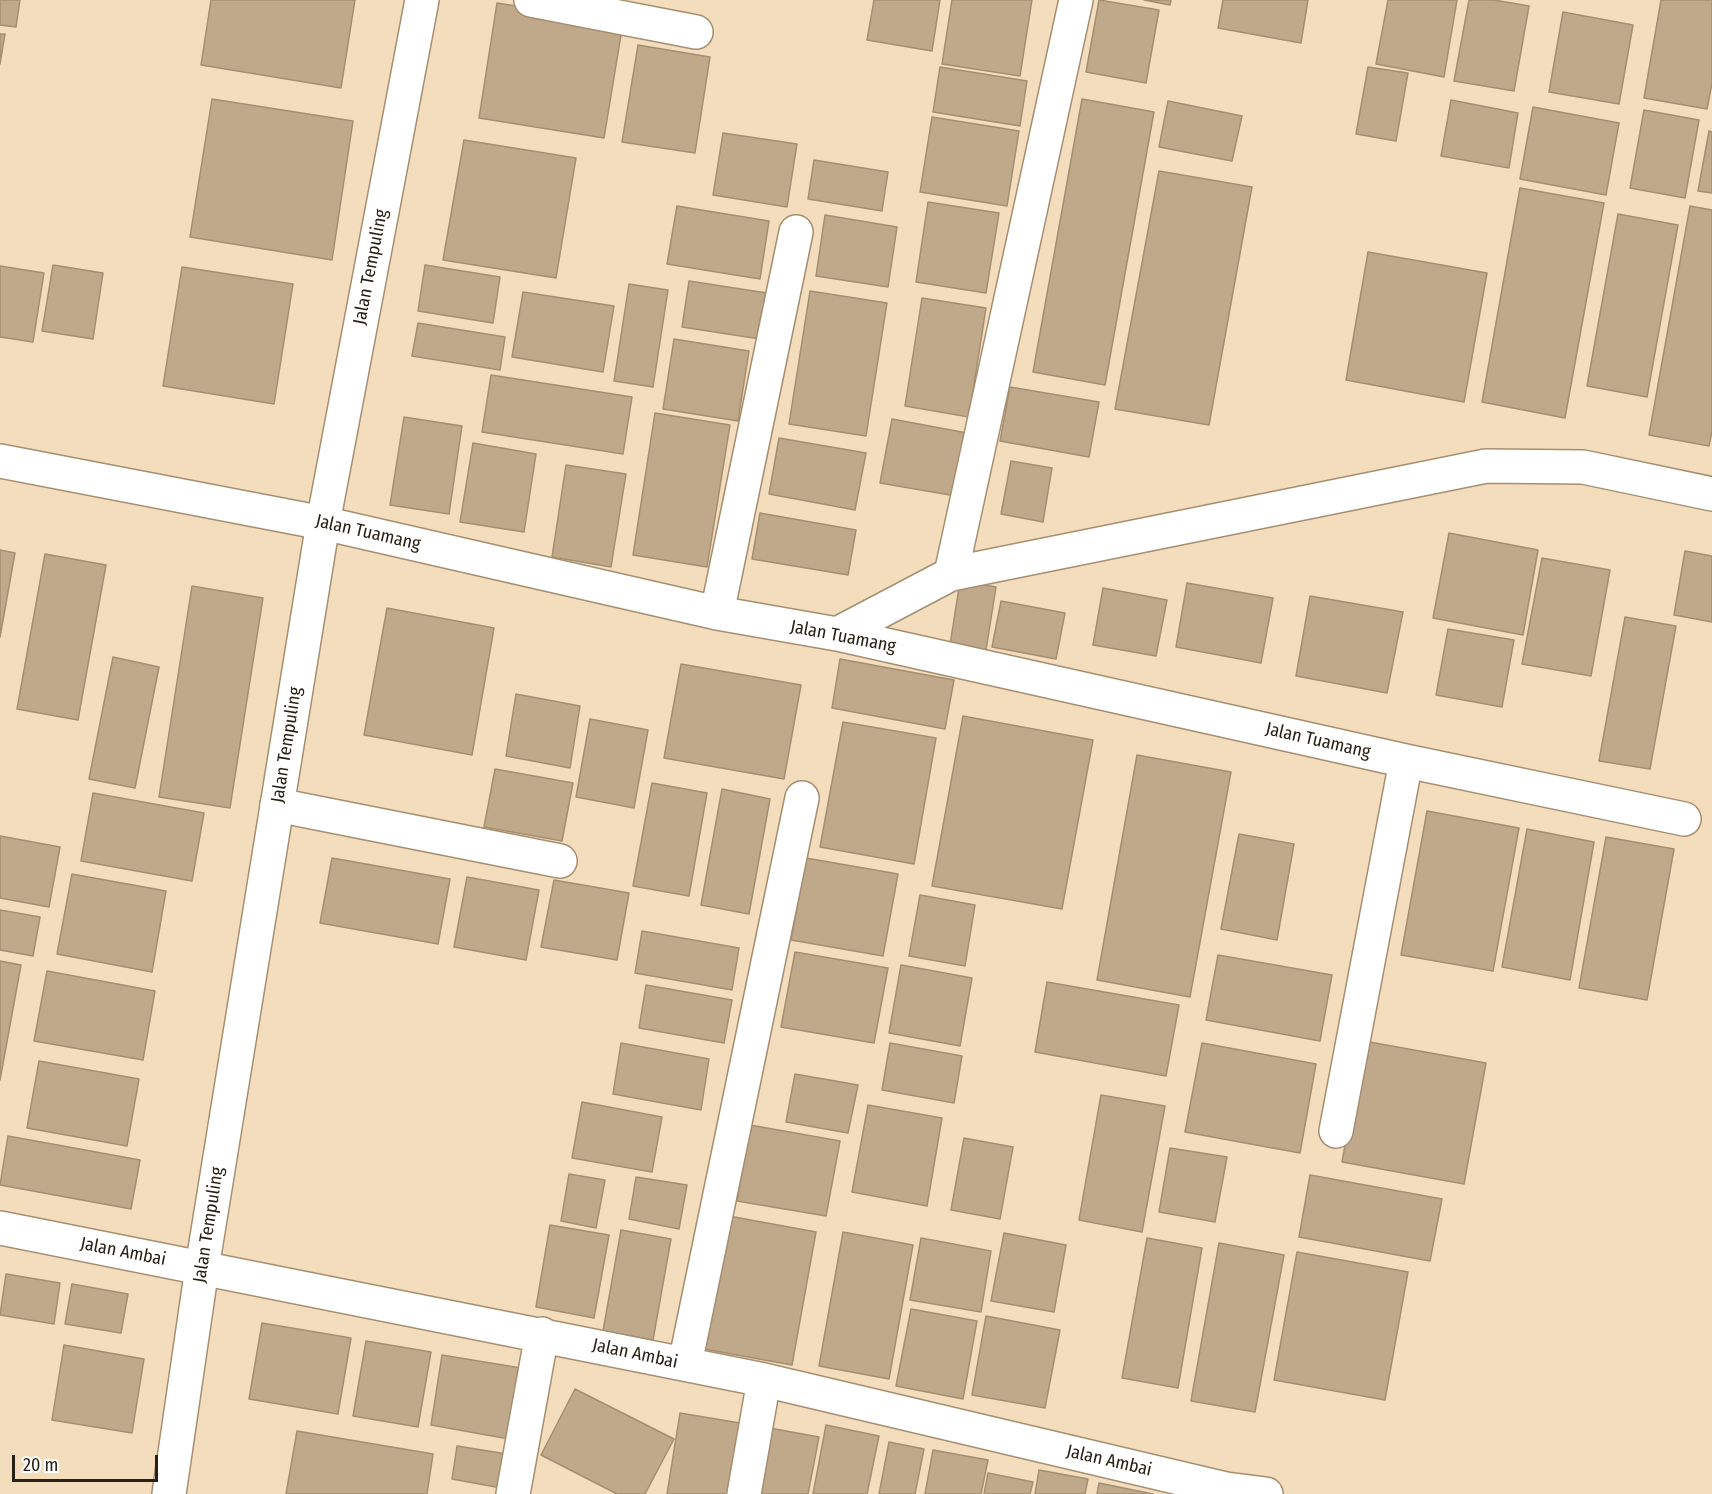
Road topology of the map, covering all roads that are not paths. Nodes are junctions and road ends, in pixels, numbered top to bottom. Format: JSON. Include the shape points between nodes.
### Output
{"nodes":[{"id":1,"x":422,"y":0,"type":"edge"},
{"id":2,"x":531,"y":0,"type":"edge"},
{"id":3,"x":1076,"y":0,"type":"edge"},
{"id":4,"x":696,"y":32,"type":"dead end"},
{"id":5,"x":796,"y":232,"type":"dead end"},
{"id":6,"x":0,"y":461,"type":"edge"},
{"id":7,"x":1712,"y":494,"type":"edge"},
{"id":8,"x":323,"y":523,"type":"junction"},
{"id":9,"x":951,"y":573,"type":"junction"},
{"id":10,"x":717,"y":613,"type":"junction"},
{"id":11,"x":837,"y":634,"type":"junction"},
{"id":12,"x":1406,"y":761,"type":"junction"},
{"id":13,"x":802,"y":798,"type":"dead end"},
{"id":14,"x":277,"y":805,"type":"junction"},
{"id":15,"x":1684,"y":819,"type":"dead end"},
{"id":16,"x":560,"y":861,"type":"dead end"},
{"id":17,"x":1336,"y":1131,"type":"dead end"},
{"id":18,"x":0,"y":1228,"type":"edge"},
{"id":19,"x":202,"y":1268,"type":"junction"},
{"id":20,"x":542,"y":1334,"type":"junction"},
{"id":21,"x":686,"y":1364,"type":"junction"},
{"id":22,"x":764,"y":1380,"type":"junction"},
{"id":23,"x":169,"y":1494,"type":"edge"},
{"id":24,"x":513,"y":1494,"type":"edge"},
{"id":25,"x":744,"y":1494,"type":"edge"},
{"id":26,"x":1266,"y":1494,"type":"edge"}],
"edges":[{"from":1,"to":8,"type":"street","name":"Jalan Tempuling"},
{"from":2,"to":4,"type":"street"},
{"from":3,"to":9,"type":"street"},
{"from":5,"to":10,"type":"street"},
{"from":6,"to":8,"type":"street","name":"Jalan Tuamang"},
{"from":7,"to":9,"type":"street","via":[[1583,467],[1486,466]]},
{"from":8,"to":10,"type":"street","name":"Jalan Tuamang"},
{"from":8,"to":14,"type":"street","name":"Jalan Tempuling"},
{"from":9,"to":11,"type":"street"},
{"from":10,"to":11,"type":"street","name":"Jalan Tuamang"},
{"from":11,"to":12,"type":"street","name":"Jalan Tuamang"},
{"from":12,"to":15,"type":"street","name":"Jalan Tuamang"},
{"from":12,"to":17,"type":"street"},
{"from":13,"to":21,"type":"street"},
{"from":14,"to":16,"type":"street"},
{"from":14,"to":19,"type":"street","name":"Jalan Tempuling"},
{"from":18,"to":19,"type":"street","name":"Jalan Ambai"},
{"from":19,"to":20,"type":"street","name":"Jalan Ambai"},
{"from":19,"to":23,"type":"street","name":"Jalan Tempuling"},
{"from":20,"to":21,"type":"street","name":"Jalan Ambai"},
{"from":20,"to":24,"type":"street"},
{"from":21,"to":22,"type":"street","name":"Jalan Ambai"},
{"from":22,"to":25,"type":"street"},
{"from":22,"to":26,"type":"street","name":"Jalan Ambai","via":[[1226,1489]]}]}
